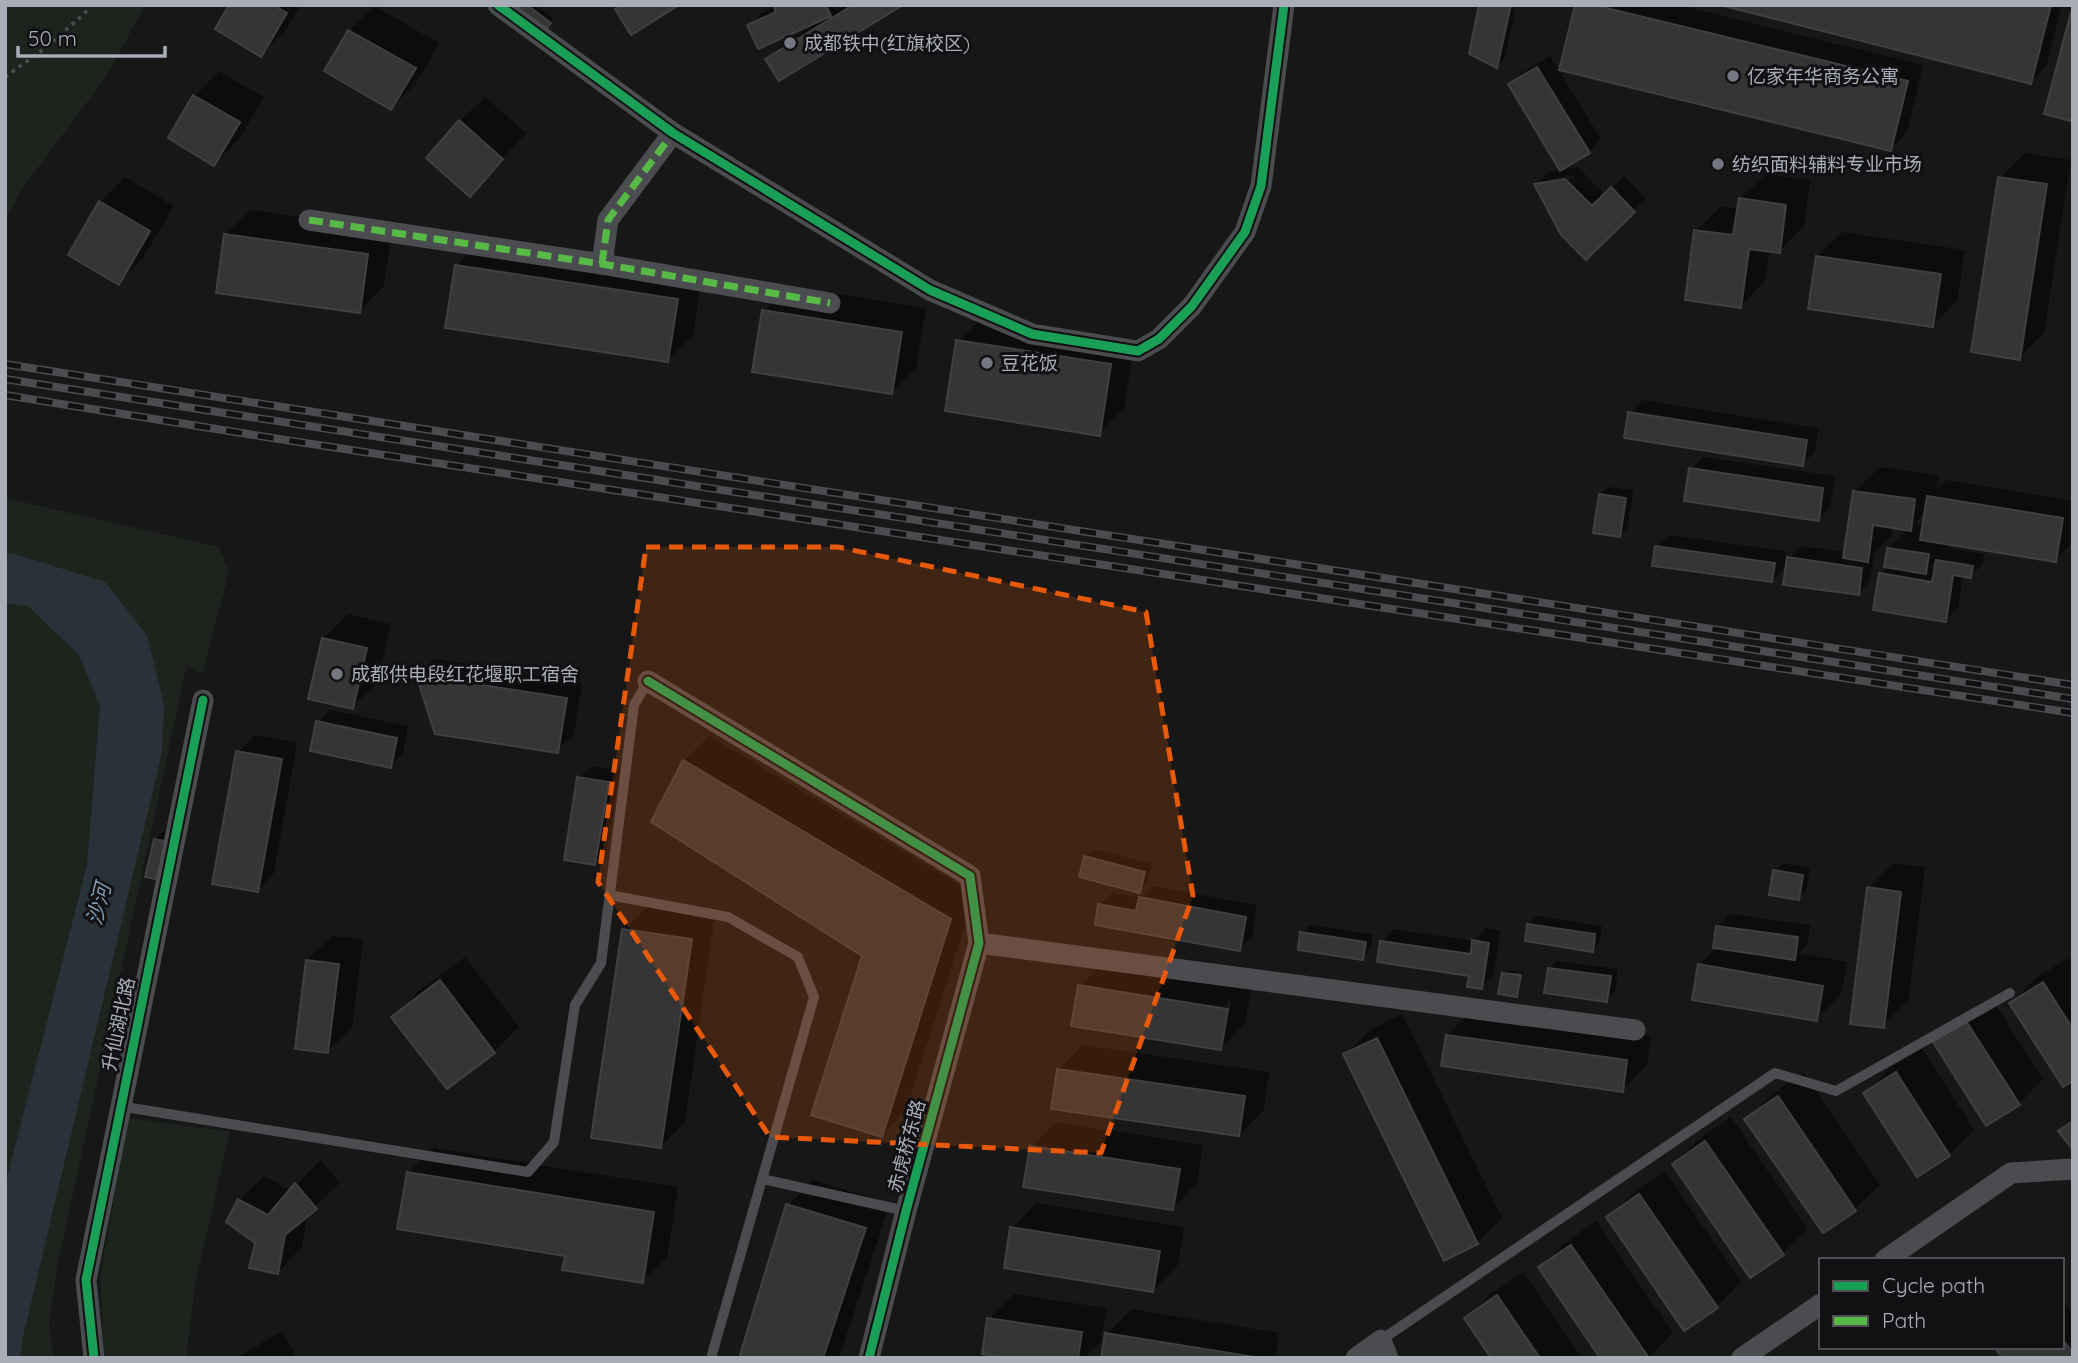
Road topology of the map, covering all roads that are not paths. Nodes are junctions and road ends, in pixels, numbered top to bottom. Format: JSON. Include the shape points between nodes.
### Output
{"nodes":[{"id":1,"x":498,"y":5,"type":"edge"},
{"id":2,"x":1284,"y":5,"type":"edge"},
{"id":3,"x":673,"y":133,"type":"junction"},
{"id":4,"x":309,"y":220,"type":"dead end"},
{"id":5,"x":601,"y":264,"type":"junction"},
{"id":6,"x":830,"y":303,"type":"dead end"},
{"id":7,"x":648,"y":681,"type":"joint"},
{"id":8,"x":204,"y":699,"type":"dead end"},
{"id":9,"x":609,"y":895,"type":"junction"},
{"id":10,"x":979,"y":943,"type":"junction"},
{"id":11,"x":2010,"y":993,"type":"dead end"},
{"id":12,"x":1635,"y":1030,"type":"dead end"},
{"id":13,"x":119,"y":1106,"type":"junction"},
{"id":14,"x":2073,"y":1169,"type":"edge"},
{"id":15,"x":762,"y":1179,"type":"junction"},
{"id":16,"x":906,"y":1211,"type":"junction"},
{"id":17,"x":1888,"y":1258,"type":"edge"},
{"id":18,"x":1819,"y":1305,"type":"edge"},
{"id":19,"x":1384,"y":1349,"type":"edge"},
{"id":20,"x":94,"y":1358,"type":"edge"},
{"id":21,"x":711,"y":1358,"type":"edge"},
{"id":22,"x":869,"y":1358,"type":"edge"},
{"id":23,"x":1356,"y":1358,"type":"edge"},
{"id":24,"x":1742,"y":1358,"type":"edge"}],
"edges":[{"from":1,"to":3,"type":"street"},
{"from":2,"to":3,"type":"street","via":[[1261,186],[1245,232],[1192,306],[1159,339],[1138,351],[1032,334],[930,290]]},
{"from":3,"to":5,"type":"street","via":[[608,220]]},
{"from":4,"to":5,"type":"street"},
{"from":5,"to":6,"type":"street"},
{"from":7,"to":9,"type":"lane","via":[[634,705]]},
{"from":7,"to":10,"type":"street","via":[[970,876]]},
{"from":8,"to":13,"type":"street","name":"升仙湖北路"},
{"from":9,"to":13,"type":"lane","via":[[601,963],[575,1005],[554,1142],[528,1172]]},
{"from":9,"to":15,"type":"lane","via":[[728,917],[798,957],[814,997]]},
{"from":10,"to":12,"type":"street"},
{"from":10,"to":16,"type":"street","name":"赤虎桥东路"},
{"from":11,"to":19,"type":"lane","via":[[1836,1091],[1775,1073]]},
{"from":13,"to":20,"type":"street","name":"升仙湖北路","via":[[86,1280]]},
{"from":14,"to":17,"type":"street","via":[[2011,1173]]},
{"from":15,"to":16,"type":"lane"},
{"from":15,"to":21,"type":"lane"},
{"from":16,"to":22,"type":"street","name":"赤虎桥东路"},
{"from":18,"to":24,"type":"street"},
{"from":19,"to":23,"type":"street"}]}
